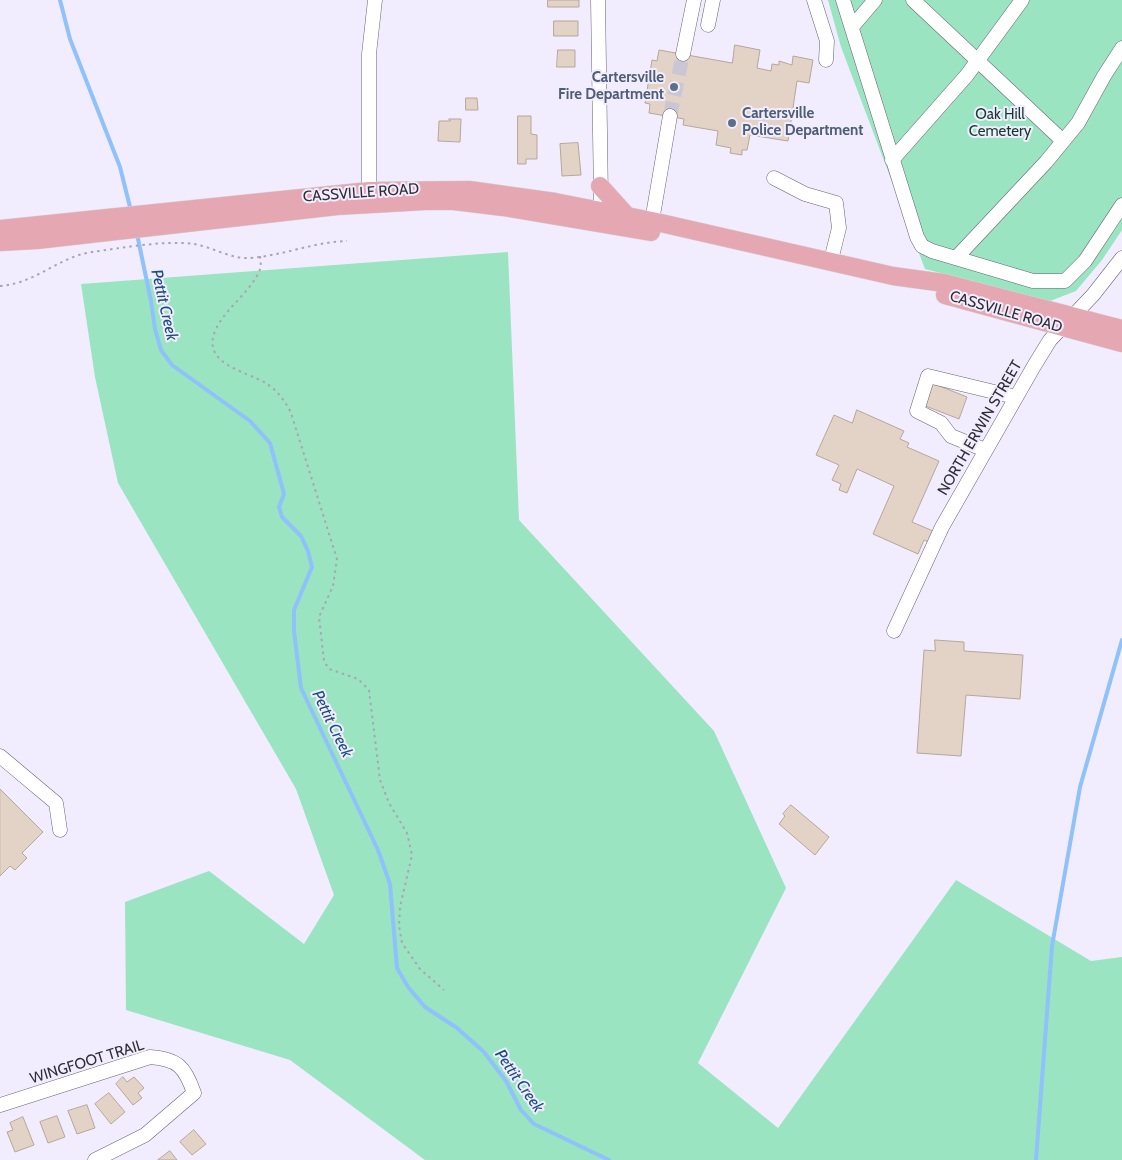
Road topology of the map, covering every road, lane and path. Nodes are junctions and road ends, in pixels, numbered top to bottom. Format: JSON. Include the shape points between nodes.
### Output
{"nodes":[{"id":1,"x":375,"y":0,"type":"edge"},
{"id":2,"x":598,"y":0,"type":"edge"},
{"id":3,"x":694,"y":0,"type":"edge"},
{"id":4,"x":713,"y":0,"type":"edge"},
{"id":5,"x":814,"y":0,"type":"edge"},
{"id":6,"x":843,"y":0,"type":"edge"},
{"id":7,"x":875,"y":0,"type":"edge"},
{"id":8,"x":913,"y":0,"type":"edge"},
{"id":9,"x":1022,"y":0,"type":"edge"},
{"id":10,"x":708,"y":25,"type":"dead end"},
{"id":11,"x":852,"y":28,"type":"junction"},
{"id":12,"x":1122,"y":48,"type":"edge"},
{"id":13,"x":683,"y":54,"type":"tunnel mouth"},
{"id":14,"x":826,"y":60,"type":"dead end"},
{"id":15,"x":977,"y":61,"type":"junction"},
{"id":16,"x":670,"y":116,"type":"tunnel mouth"},
{"id":17,"x":1063,"y":141,"type":"junction"},
{"id":18,"x":892,"y":160,"type":"junction"},
{"id":19,"x":774,"y":178,"type":"dead end"},
{"id":20,"x":600,"y":186,"type":"junction"},
{"id":21,"x":369,"y":191,"type":"junction"},
{"id":22,"x":1122,"y":205,"type":"edge"},
{"id":23,"x":627,"y":216,"type":"junction"},
{"id":24,"x":598,"y":217,"type":"junction"},
{"id":25,"x":175,"y":218,"type":"junction"},
{"id":26,"x":652,"y":221,"type":"junction"},
{"id":27,"x":0,"y":229,"type":"edge"},
{"id":28,"x":37,"y":233,"type":"junction"},
{"id":29,"x":719,"y":238,"type":"junction"},
{"id":30,"x":347,"y":241,"type":"dead end"},
{"id":31,"x":0,"y":242,"type":"edge"},
{"id":32,"x":260,"y":256,"type":"junction"},
{"id":33,"x":956,"y":258,"type":"junction"},
{"id":34,"x":1122,"y":258,"type":"edge"},
{"id":35,"x":831,"y":260,"type":"junction"},
{"id":36,"x":0,"y":286,"type":"edge"},
{"id":37,"x":1067,"y":322,"type":"junction"},
{"id":38,"x":1122,"y":329,"type":"edge"},
{"id":39,"x":1122,"y":343,"type":"edge"},
{"id":40,"x":1015,"y":397,"type":"junction"},
{"id":41,"x":985,"y":450,"type":"junction"},
{"id":42,"x":894,"y":631,"type":"dead end"},
{"id":43,"x":0,"y":756,"type":"edge"},
{"id":44,"x":60,"y":830,"type":"dead end"},
{"id":45,"x":444,"y":990,"type":"dead end"},
{"id":46,"x":0,"y":1105,"type":"edge"},
{"id":47,"x":99,"y":1159,"type":"edge"}],
"edges":[{"from":1,"to":21,"type":"street","via":[[369,54]]},
{"from":2,"to":20,"type":"street"},
{"from":3,"to":13,"type":"street"},
{"from":4,"to":10,"type":"street"},
{"from":5,"to":14,"type":"street","via":[[826,42]]},
{"from":6,"to":11,"type":"street"},
{"from":7,"to":11,"type":"street"},
{"from":8,"to":15,"type":"street"},
{"from":9,"to":15,"type":"street"},
{"from":11,"to":18,"type":"street"},
{"from":12,"to":17,"type":"street","via":[[1078,123]]},
{"from":15,"to":17,"type":"street"},
{"from":15,"to":18,"type":"street"},
{"from":16,"to":26,"type":"street"},
{"from":17,"to":33,"type":"street"},
{"from":18,"to":33,"type":"street","via":[[919,242],[932,251]]},
{"from":19,"to":35,"type":"street","via":[[805,194],[836,203],[839,228]]},
{"from":20,"to":23,"type":"main road"},
{"from":20,"to":24,"type":"street"},
{"from":21,"to":24,"type":"main road","name":"CASSVILLE ROAD","via":[[470,190]]},
{"from":21,"to":25,"type":"main road","name":"CASSVILLE ROAD"},
{"from":22,"to":33,"type":"street","via":[[1085,261],[1065,281],[1033,281]]},
{"from":23,"to":24,"type":"main road","name":"CASSVILLE ROAD"},
{"from":23,"to":26,"type":"main road","name":"CASSVILLE ROAD"},
{"from":24,"to":25,"type":"main road","name":"CASSVILLE ROAD","via":[[476,203],[425,201]]},
{"from":24,"to":29,"type":"main road","name":"CASSVILLE ROAD","via":[[651,232]]},
{"from":25,"to":28,"type":"main road","name":"CASSVILLE ROAD"},
{"from":26,"to":29,"type":"main road","name":"CASSVILLE ROAD"},
{"from":27,"to":28,"type":"main road","name":"CASSVILLE ROAD"},
{"from":28,"to":31,"type":"main road","name":"CASSVILLE ROAD"},
{"from":29,"to":35,"type":"main road","name":"CASSVILLE ROAD"},
{"from":30,"to":32,"type":"path"},
{"from":32,"to":36,"type":"path","via":[[240,257],[182,243],[92,252],[30,280]]},
{"from":32,"to":45,"type":"path","via":[[258,274],[221,320],[214,333],[214,344],[225,364],[266,383],[284,399],[291,413],[337,559],[333,586],[319,617],[324,660],[333,670],[358,679],[369,690],[380,780],[407,833],[412,855],[400,907],[402,943],[420,970]]},
{"from":34,"to":37,"type":"street","name":"NORTH ERWIN STREET"},
{"from":35,"to":37,"type":"main road","name":"CASSVILLE ROAD","via":[[893,276],[944,283]]},
{"from":37,"to":38,"type":"main road","name":"CASSVILLE ROAD"},
{"from":37,"to":39,"type":"main road","name":"CASSVILLE ROAD"},
{"from":37,"to":40,"type":"street","name":"NORTH ERWIN STREET","via":[[1050,340]]},
{"from":40,"to":41,"type":"street","name":"NORTH ERWIN STREET"},
{"from":40,"to":41,"type":"street","via":[[928,376],[917,411],[941,423],[951,436]]},
{"from":41,"to":42,"type":"street","name":"NORTH ERWIN STREET","via":[[942,527]]},
{"from":43,"to":44,"type":"street","via":[[56,803]]},
{"from":46,"to":47,"type":"street","name":"WINGFOOT TRAIL","via":[[150,1058],[167,1058],[186,1071],[194,1093],[145,1135]]}]}
